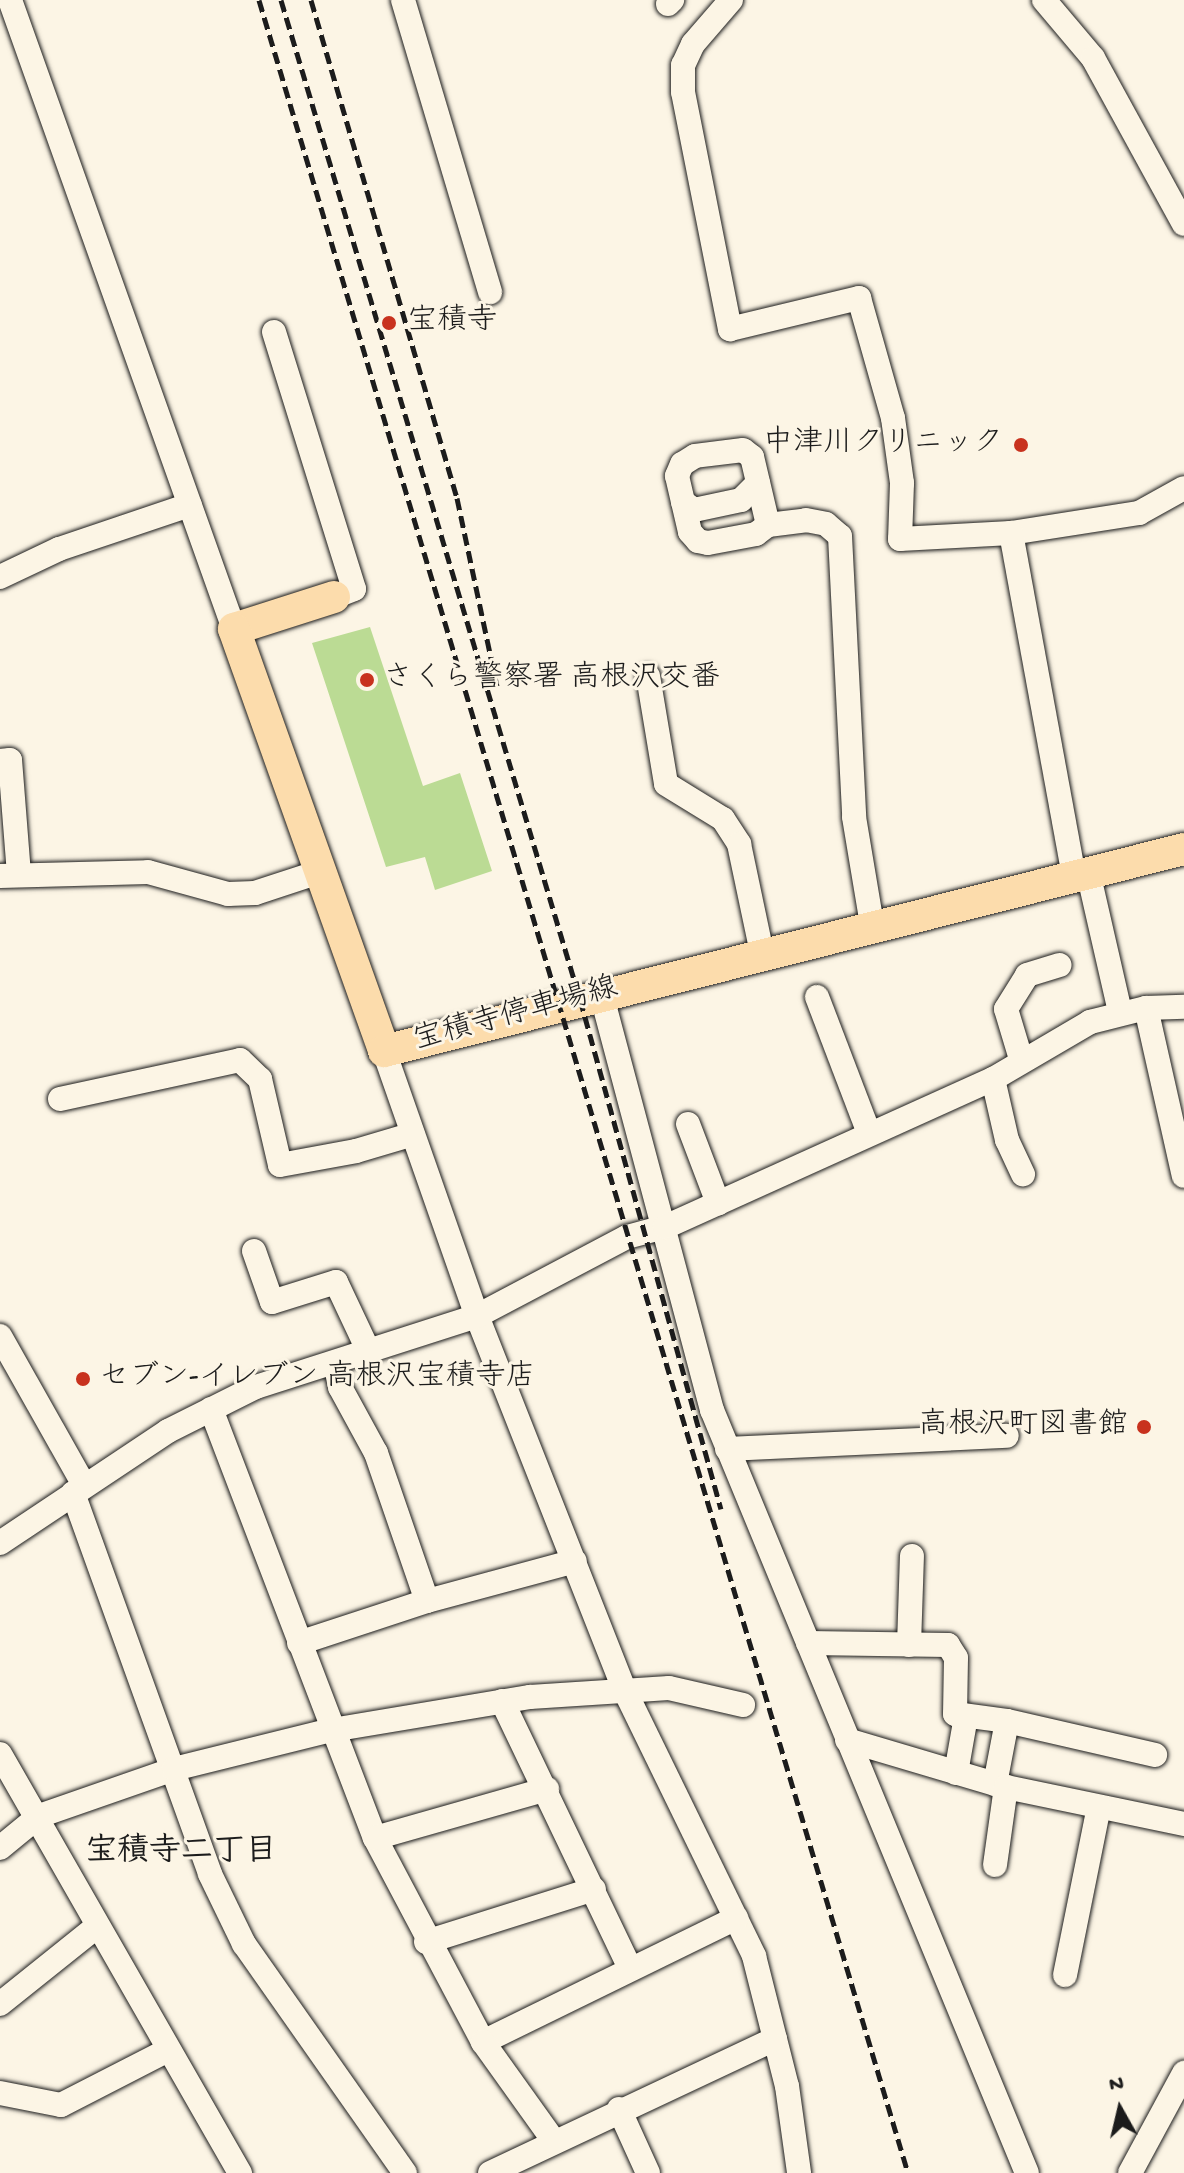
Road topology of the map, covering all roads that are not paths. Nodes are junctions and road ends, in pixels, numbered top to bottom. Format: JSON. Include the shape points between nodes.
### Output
{"nodes":[{"id":1,"x":403,"y":0,"type":"edge"},
{"id":2,"x":731,"y":0,"type":"edge"},
{"id":3,"x":1044,"y":0,"type":"edge"},
{"id":4,"x":14,"y":7,"type":"edge"},
{"id":5,"x":1184,"y":224,"type":"edge"},
{"id":6,"x":490,"y":292,"type":"dead end"},
{"id":7,"x":274,"y":332,"type":"dead end"},
{"id":8,"x":758,"y":483,"type":"junction"},
{"id":9,"x":1184,"y":488,"type":"edge"},
{"id":10,"x":683,"y":502,"type":"junction"},
{"id":11,"x":190,"y":505,"type":"junction"},
{"id":12,"x":768,"y":525,"type":"junction"},
{"id":13,"x":1011,"y":533,"type":"junction"},
{"id":14,"x":0,"y":577,"type":"edge"},
{"id":15,"x":334,"y":597,"type":"joint"},
{"id":16,"x":234,"y":629,"type":"junction"},
{"id":17,"x":648,"y":676,"type":"dead end"},
{"id":18,"x":0,"y":761,"type":"edge"},
{"id":19,"x":1184,"y":849,"type":"edge"},
{"id":20,"x":319,"y":872,"type":"junction"},
{"id":21,"x":1081,"y":874,"type":"junction"},
{"id":22,"x":10,"y":876,"type":"edge"},
{"id":23,"x":872,"y":925,"type":"junction"},
{"id":24,"x":762,"y":953,"type":"junction"},
{"id":25,"x":1059,"y":965,"type":"dead end"},
{"id":26,"x":601,"y":993,"type":"junction"},
{"id":27,"x":817,"y":997,"type":"dead end"},
{"id":28,"x":1184,"y":1007,"type":"edge"},
{"id":29,"x":1146,"y":1008,"type":"junction"},
{"id":30,"x":1120,"y":1012,"type":"junction"},
{"id":31,"x":384,"y":1051,"type":"junction"},
{"id":32,"x":1021,"y":1059,"type":"junction"},
{"id":33,"x":993,"y":1079,"type":"junction"},
{"id":34,"x":60,"y":1099,"type":"dead end"},
{"id":35,"x":688,"y":1124,"type":"dead end"},
{"id":36,"x":869,"y":1133,"type":"junction"},
{"id":37,"x":413,"y":1134,"type":"junction"},
{"id":38,"x":1023,"y":1175,"type":"dead end"},
{"id":39,"x":1184,"y":1176,"type":"edge"},
{"id":40,"x":718,"y":1203,"type":"junction"},
{"id":41,"x":665,"y":1227,"type":"junction"},
{"id":42,"x":254,"y":1251,"type":"dead end"},
{"id":43,"x":477,"y":1316,"type":"junction"},
{"id":44,"x":0,"y":1336,"type":"edge"},
{"id":45,"x":369,"y":1352,"type":"junction"},
{"id":46,"x":335,"y":1362,"type":"junction"},
{"id":47,"x":211,"y":1409,"type":"junction"},
{"id":48,"x":1007,"y":1436,"type":"dead end"},
{"id":49,"x":727,"y":1449,"type":"junction"},
{"id":50,"x":78,"y":1489,"type":"junction"},
{"id":51,"x":0,"y":1543,"type":"edge"},
{"id":52,"x":912,"y":1556,"type":"dead end"},
{"id":53,"x":575,"y":1561,"type":"junction"},
{"id":54,"x":427,"y":1601,"type":"junction"},
{"id":55,"x":299,"y":1643,"type":"junction"},
{"id":56,"x":808,"y":1643,"type":"junction"},
{"id":57,"x":909,"y":1645,"type":"junction"},
{"id":58,"x":625,"y":1691,"type":"junction"},
{"id":59,"x":502,"y":1701,"type":"junction"},
{"id":60,"x":743,"y":1705,"type":"dead end"},
{"id":61,"x":966,"y":1716,"type":"junction"},
{"id":62,"x":1007,"y":1721,"type":"junction"},
{"id":63,"x":332,"y":1730,"type":"junction"},
{"id":64,"x":847,"y":1740,"type":"junction"},
{"id":65,"x":0,"y":1754,"type":"edge"},
{"id":66,"x":1155,"y":1755,"type":"dead end"},
{"id":67,"x":174,"y":1769,"type":"junction"},
{"id":68,"x":956,"y":1773,"type":"junction"},
{"id":69,"x":1000,"y":1786,"type":"junction"},
{"id":70,"x":547,"y":1789,"type":"junction"},
{"id":71,"x":1099,"y":1807,"type":"junction"},
{"id":72,"x":39,"y":1816,"type":"junction"},
{"id":73,"x":1184,"y":1824,"type":"edge"},
{"id":74,"x":375,"y":1838,"type":"junction"},
{"id":75,"x":0,"y":1848,"type":"edge"},
{"id":76,"x":995,"y":1865,"type":"dead end"},
{"id":77,"x":594,"y":1889,"type":"junction"},
{"id":78,"x":736,"y":1918,"type":"junction"},
{"id":79,"x":96,"y":1927,"type":"junction"},
{"id":80,"x":426,"y":1942,"type":"junction"},
{"id":81,"x":630,"y":1968,"type":"junction"},
{"id":82,"x":1065,"y":1975,"type":"dead end"},
{"id":83,"x":0,"y":2004,"type":"edge"},
{"id":84,"x":775,"y":2039,"type":"junction"},
{"id":85,"x":483,"y":2042,"type":"junction"},
{"id":86,"x":166,"y":2051,"type":"junction"},
{"id":87,"x":1184,"y":2073,"type":"edge"},
{"id":88,"x":0,"y":2093,"type":"edge"},
{"id":89,"x":619,"y":2109,"type":"junction"},
{"id":90,"x":554,"y":2141,"type":"junction"},
{"id":91,"x":231,"y":2170,"type":"edge"},
{"id":92,"x":405,"y":2173,"type":"edge"},
{"id":93,"x":490,"y":2173,"type":"edge"},
{"id":94,"x":648,"y":2173,"type":"edge"},
{"id":95,"x":799,"y":2173,"type":"edge"},
{"id":96,"x":1027,"y":2173,"type":"edge"},
{"id":97,"x":1130,"y":2173,"type":"edge"}],
"edges":[{"from":1,"to":6,"type":"street"},
{"from":2,"to":13,"type":"street","via":[[693,44],[683,65],[683,92],[730,329],[859,298],[893,418],[902,483],[900,539]]},
{"from":3,"to":5,"type":"street","via":[[1093,58]]},
{"from":4,"to":11,"type":"street"},
{"from":7,"to":15,"type":"street","via":[[354,589]]},
{"from":8,"to":10,"type":"street","via":[[741,500],[694,510]]},
{"from":8,"to":10,"type":"street","via":[[752,457],[743,450],[695,456],[682,464],[677,476]]},
{"from":8,"to":12,"type":"street"},
{"from":9,"to":13,"type":"street","via":[[1139,513]]},
{"from":10,"to":12,"type":"street","via":[[690,532],[698,541],[756,534]]},
{"from":11,"to":14,"type":"street","via":[[59,549]]},
{"from":11,"to":16,"type":"street"},
{"from":12,"to":23,"type":"street","via":[[806,520],[826,524],[840,536],[854,817]]},
{"from":13,"to":21,"type":"street"},
{"from":15,"to":16,"type":"main road"},
{"from":16,"to":20,"type":"main road","name":"宝積寺停車場線"},
{"from":17,"to":24,"type":"street","via":[[666,784],[723,819],[739,844]]},
{"from":18,"to":22,"type":"street","via":[[10,760]]},
{"from":19,"to":21,"type":"main road","name":"宝積寺停車場線"},
{"from":20,"to":22,"type":"street","via":[[255,893],[228,894],[148,872]]},
{"from":20,"to":31,"type":"main road","name":"宝積寺停車場線"},
{"from":21,"to":23,"type":"main road","name":"宝積寺停車場線"},
{"from":21,"to":30,"type":"street"},
{"from":23,"to":24,"type":"main road","name":"宝積寺停車場線"},
{"from":24,"to":26,"type":"main road","name":"宝積寺停車場線"},
{"from":25,"to":32,"type":"street","via":[[1027,975],[1006,1009]]},
{"from":26,"to":31,"type":"main road","name":"宝積寺停車場線"},
{"from":26,"to":41,"type":"street"},
{"from":27,"to":36,"type":"street"},
{"from":28,"to":29,"type":"street"},
{"from":29,"to":30,"type":"street"},
{"from":29,"to":39,"type":"street"},
{"from":30,"to":32,"type":"street"},
{"from":31,"to":37,"type":"street"},
{"from":32,"to":33,"type":"street"},
{"from":33,"to":36,"type":"street"},
{"from":33,"to":38,"type":"street","via":[[1007,1140]]},
{"from":34,"to":37,"type":"street","via":[[240,1060],[260,1079],[280,1165]]},
{"from":35,"to":40,"type":"street"},
{"from":36,"to":40,"type":"street"},
{"from":37,"to":43,"type":"street"},
{"from":40,"to":41,"type":"street"},
{"from":41,"to":43,"type":"street","via":[[627,1237]]},
{"from":41,"to":49,"type":"street"},
{"from":42,"to":45,"type":"street","via":[[272,1302],[336,1282]]},
{"from":43,"to":45,"type":"street"},
{"from":43,"to":53,"type":"street"},
{"from":44,"to":50,"type":"street"},
{"from":45,"to":46,"type":"street"},
{"from":46,"to":47,"type":"street","via":[[256,1387]]},
{"from":46,"to":54,"type":"street","via":[[340,1387],[376,1453]]},
{"from":47,"to":50,"type":"street"},
{"from":47,"to":55,"type":"street"},
{"from":48,"to":49,"type":"street"},
{"from":49,"to":56,"type":"street"},
{"from":50,"to":51,"type":"street"},
{"from":50,"to":67,"type":"street"},
{"from":52,"to":57,"type":"street"},
{"from":53,"to":54,"type":"street"},
{"from":53,"to":58,"type":"street"},
{"from":54,"to":55,"type":"street"},
{"from":55,"to":63,"type":"street"},
{"from":56,"to":57,"type":"street"},
{"from":56,"to":64,"type":"street"},
{"from":57,"to":61,"type":"street","via":[[948,1645],[956,1658],[955,1714]]},
{"from":58,"to":59,"type":"street"},
{"from":58,"to":60,"type":"street","via":[[669,1688]]},
{"from":58,"to":78,"type":"street"},
{"from":59,"to":63,"type":"street"},
{"from":59,"to":70,"type":"street"},
{"from":61,"to":62,"type":"street"},
{"from":61,"to":68,"type":"street"},
{"from":62,"to":66,"type":"street"},
{"from":62,"to":69,"type":"street"},
{"from":63,"to":67,"type":"street"},
{"from":63,"to":74,"type":"street"},
{"from":64,"to":68,"type":"street"},
{"from":64,"to":96,"type":"street"},
{"from":65,"to":72,"type":"street"},
{"from":67,"to":72,"type":"street"},
{"from":67,"to":92,"type":"street","via":[[210,1874],[244,1944]]},
{"from":68,"to":69,"type":"street"},
{"from":69,"to":71,"type":"street"},
{"from":69,"to":76,"type":"street"},
{"from":70,"to":74,"type":"street"},
{"from":70,"to":77,"type":"street"},
{"from":71,"to":73,"type":"street"},
{"from":71,"to":82,"type":"street"},
{"from":72,"to":75,"type":"street"},
{"from":72,"to":79,"type":"street"},
{"from":74,"to":80,"type":"street"},
{"from":77,"to":80,"type":"street"},
{"from":77,"to":81,"type":"street"},
{"from":78,"to":81,"type":"street"},
{"from":78,"to":84,"type":"street","via":[[754,1956]]},
{"from":79,"to":83,"type":"street"},
{"from":79,"to":86,"type":"street"},
{"from":80,"to":85,"type":"street"},
{"from":81,"to":85,"type":"street"},
{"from":84,"to":89,"type":"street"},
{"from":84,"to":95,"type":"street"},
{"from":85,"to":90,"type":"street"},
{"from":86,"to":88,"type":"street","via":[[61,2105]]},
{"from":86,"to":91,"type":"street"},
{"from":87,"to":97,"type":"street"},
{"from":89,"to":90,"type":"street"},
{"from":89,"to":94,"type":"street"},
{"from":90,"to":93,"type":"street"}]}
